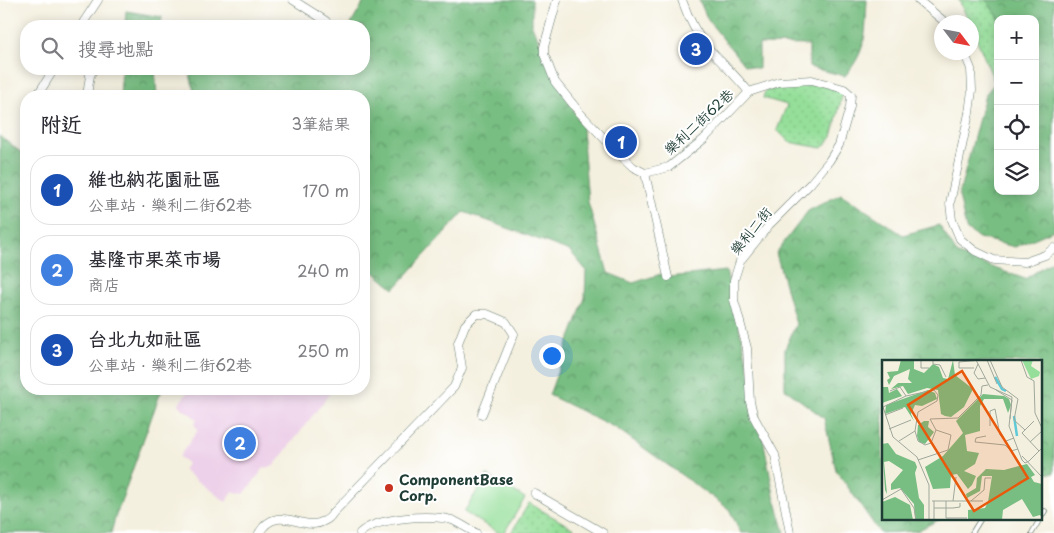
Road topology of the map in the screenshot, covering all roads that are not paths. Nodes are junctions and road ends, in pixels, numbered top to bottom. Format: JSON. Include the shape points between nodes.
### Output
{"nodes":[{"id":1,"x":98,"y":0,"type":"edge"},
{"id":2,"x":293,"y":0,"type":"edge"},
{"id":3,"x":557,"y":0,"type":"edge"},
{"id":4,"x":682,"y":0,"type":"edge"},
{"id":5,"x":918,"y":0,"type":"edge"},
{"id":6,"x":936,"y":15,"type":"edge"},
{"id":7,"x":88,"y":20,"type":"edge"},
{"id":8,"x":324,"y":20,"type":"edge"},
{"id":9,"x":967,"y":60,"type":"edge"},
{"id":10,"x":50,"y":75,"type":"edge"},
{"id":11,"x":90,"y":75,"type":"edge"},
{"id":12,"x":41,"y":90,"type":"edge"},
{"id":13,"x":88,"y":90,"type":"edge"},
{"id":14,"x":749,"y":92,"type":"junction"},
{"id":15,"x":645,"y":173,"type":"junction"},
{"id":16,"x":1054,"y":248,"type":"edge"},
{"id":17,"x":668,"y":278,"type":"dead end"},
{"id":18,"x":482,"y":414,"type":"dead end"},
{"id":19,"x":534,"y":493,"type":"dead end"},
{"id":20,"x":1046,"y":510,"type":"dead end"},
{"id":21,"x":1042,"y":516,"type":"edge"},
{"id":22,"x":980,"y":520,"type":"dead end"},
{"id":23,"x":1039,"y":520,"type":"edge"},
{"id":24,"x":259,"y":533,"type":"edge"},
{"id":25,"x":360,"y":533,"type":"edge"},
{"id":26,"x":476,"y":533,"type":"edge"},
{"id":27,"x":602,"y":533,"type":"edge"},
{"id":28,"x":790,"y":533,"type":"edge"},
{"id":29,"x":972,"y":533,"type":"edge"},
{"id":30,"x":1032,"y":533,"type":"edge"}],
"edges":[{"from":1,"to":7,"type":"street"},
{"from":2,"to":8,"type":"street"},
{"from":3,"to":15,"type":"street","via":[[544,47],[555,82],[615,150],[633,167]]},
{"from":4,"to":14,"type":"street","name":"樂利二街62巷","via":[[688,18],[708,48]]},
{"from":5,"to":6,"type":"street"},
{"from":9,"to":16,"type":"street","via":[[972,90],[950,203],[952,220],[960,239],[994,260],[1025,262]]},
{"from":10,"to":12,"type":"street"},
{"from":11,"to":13,"type":"street"},
{"from":14,"to":15,"type":"street","name":"樂利二街62巷","via":[[704,139],[669,167]]},
{"from":14,"to":28,"type":"street","name":"樂利二街","via":[[779,82],[812,80],[844,88],[850,94],[850,107],[839,145],[810,184],[768,225],[740,261],[734,280],[734,300],[747,348],[750,402],[754,417],[775,455]]},
{"from":15,"to":17,"type":"street"},
{"from":18,"to":24,"type":"street","via":[[514,334],[506,322],[486,314],[476,314],[465,325],[458,343],[462,368],[454,387],[333,513],[316,524],[280,518],[270,521]]},
{"from":19,"to":27,"type":"street"},
{"from":20,"to":21,"type":"lane"},
{"from":22,"to":29,"type":"lane"},
{"from":23,"to":30,"type":"lane"},
{"from":25,"to":26,"type":"street","via":[[366,527],[429,517],[452,520]]}]}
